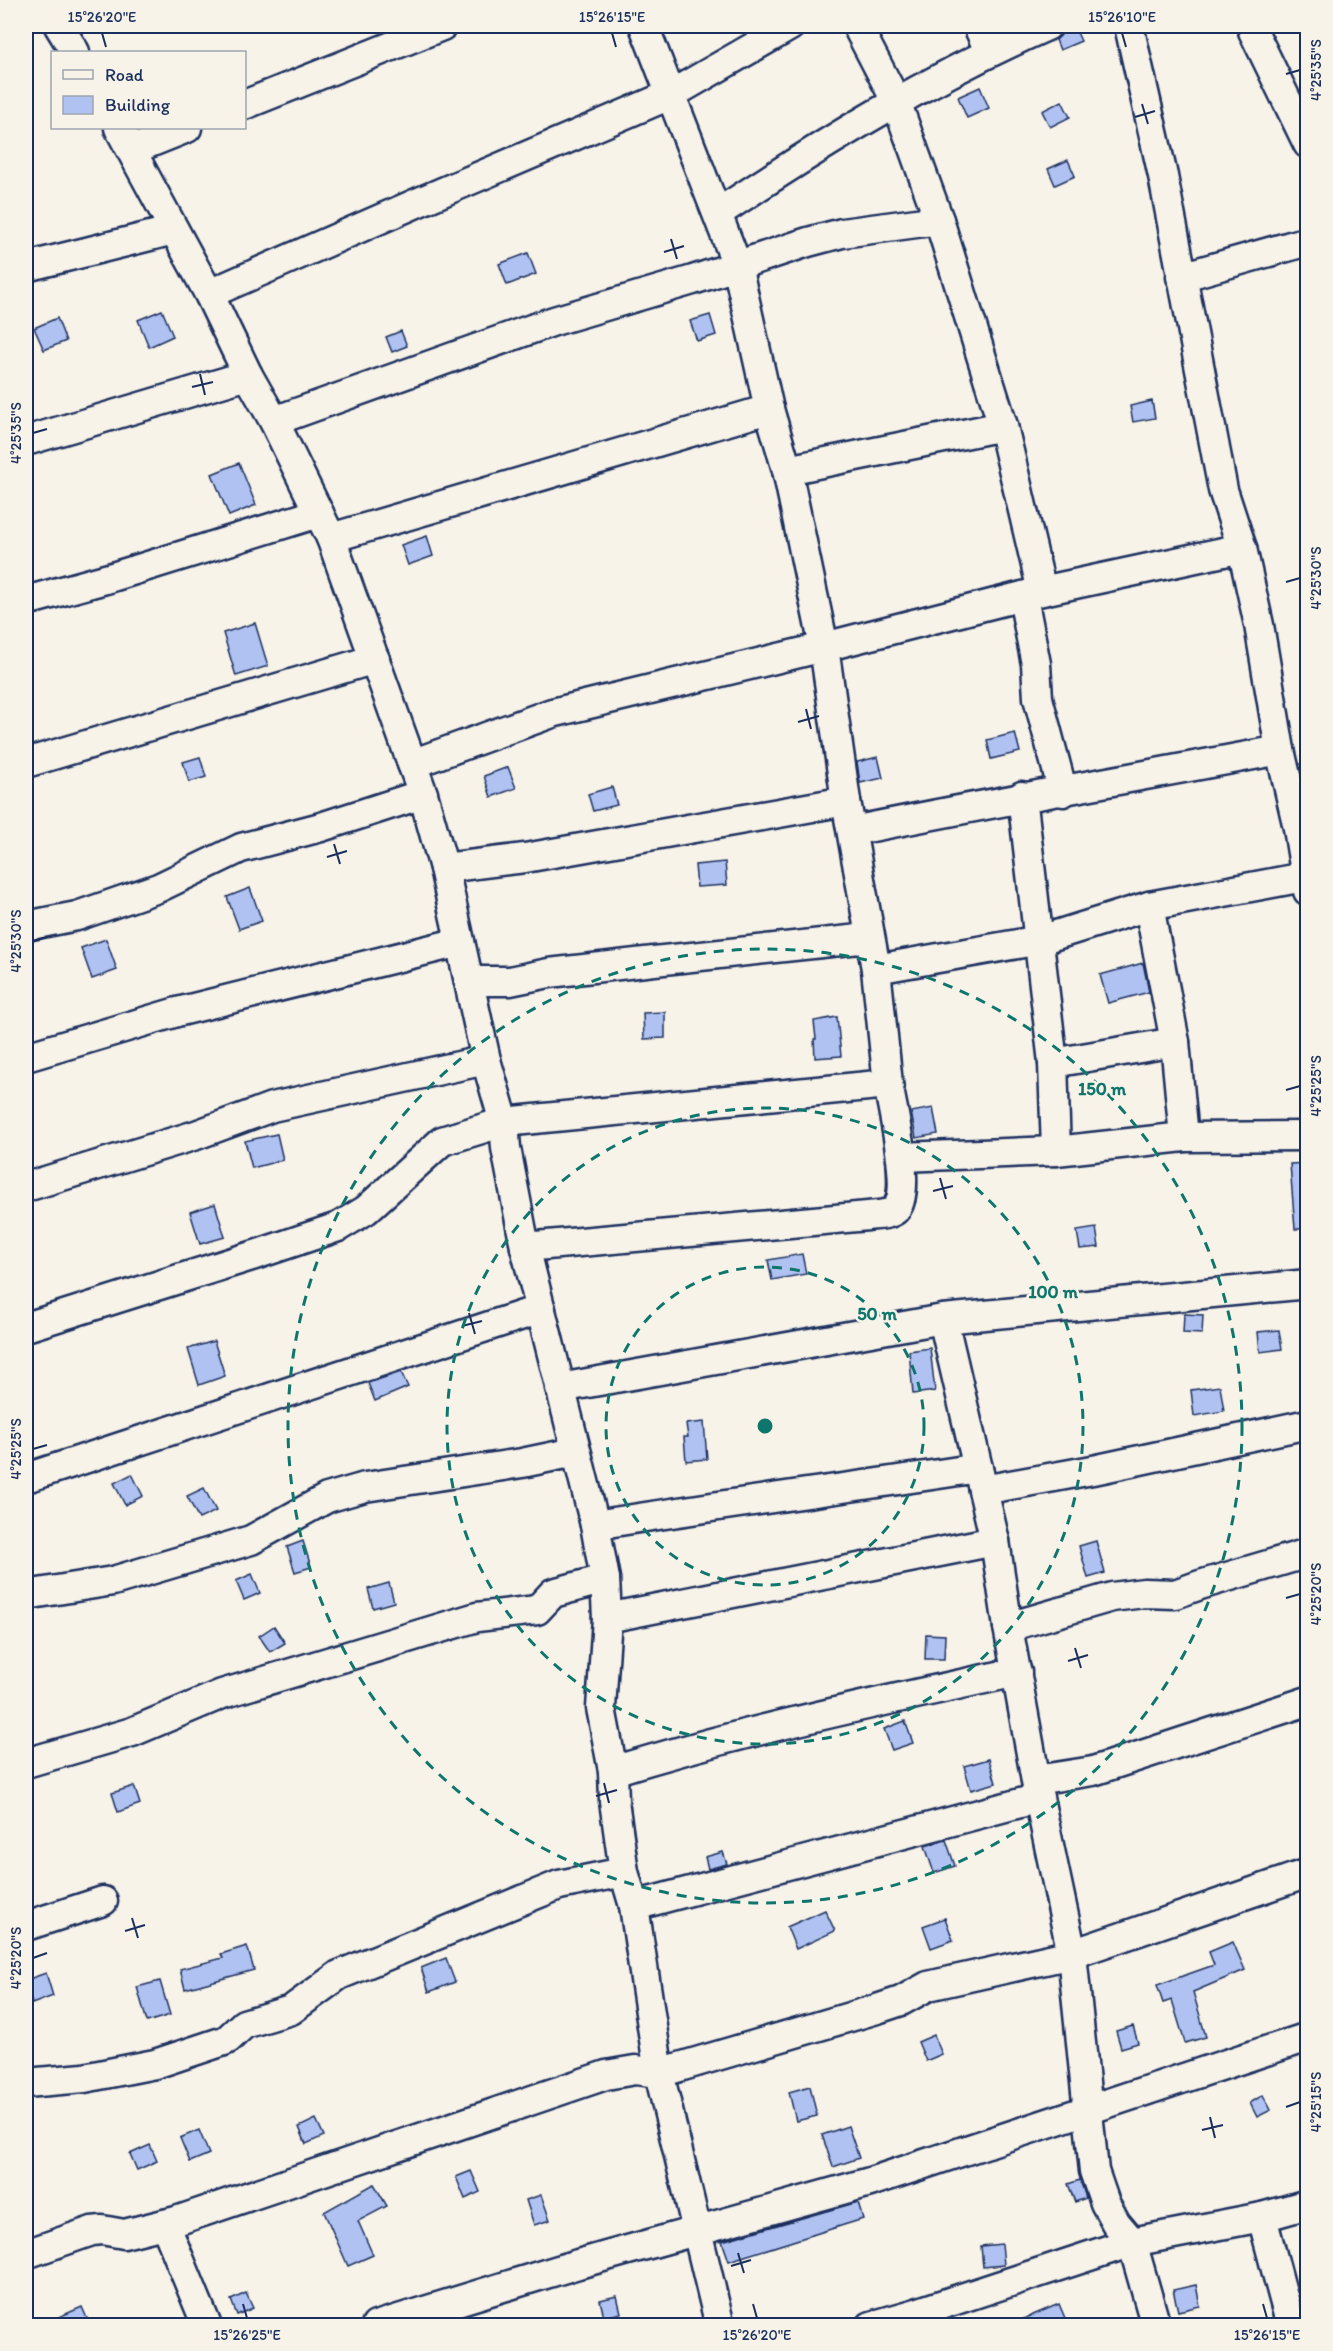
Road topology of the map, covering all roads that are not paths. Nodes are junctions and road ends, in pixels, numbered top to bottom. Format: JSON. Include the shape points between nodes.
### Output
{"nodes":[{"id":1,"x":59,"y":26,"type":"edge"},
{"id":2,"x":442,"y":26,"type":"edge"},
{"id":3,"x":644,"y":26,"type":"edge"},
{"id":4,"x":857,"y":26,"type":"edge"},
{"id":5,"x":978,"y":26,"type":"edge"},
{"id":6,"x":1047,"y":26,"type":"edge"},
{"id":7,"x":1129,"y":26,"type":"edge"},
{"id":8,"x":1254,"y":26,"type":"edge"},
{"id":9,"x":774,"y":30,"type":"edge"},
{"id":10,"x":74,"y":51,"type":"edge"},
{"id":11,"x":989,"y":51,"type":"junction"},
{"id":12,"x":672,"y":94,"type":"junction"},
{"id":13,"x":896,"y":101,"type":"junction"},
{"id":14,"x":246,"y":104,"type":"edge"},
{"id":15,"x":181,"y":129,"type":"edge"},
{"id":16,"x":125,"y":139,"type":"edge"},
{"id":17,"x":1308,"y":144,"type":"edge"},
{"id":18,"x":718,"y":213,"type":"junction"},
{"id":19,"x":939,"y":220,"type":"junction"},
{"id":20,"x":174,"y":230,"type":"junction"},
{"id":21,"x":1308,"y":241,"type":"edge"},
{"id":22,"x":737,"y":265,"type":"junction"},
{"id":23,"x":26,"y":267,"type":"edge"},
{"id":24,"x":1180,"y":277,"type":"junction"},
{"id":25,"x":209,"y":294,"type":"junction"},
{"id":26,"x":248,"y":375,"type":"junction"},
{"id":27,"x":769,"y":409,"type":"junction"},
{"id":28,"x":274,"y":421,"type":"junction"},
{"id":29,"x":1003,"y":426,"type":"junction"},
{"id":30,"x":26,"y":441,"type":"edge"},
{"id":31,"x":787,"y":470,"type":"junction"},
{"id":32,"x":325,"y":525,"type":"junction"},
{"id":33,"x":1242,"y":548,"type":"junction"},
{"id":34,"x":1032,"y":594,"type":"junction"},
{"id":35,"x":26,"y":601,"type":"edge"},
{"id":36,"x":824,"y":647,"type":"junction"},
{"id":37,"x":375,"y":659,"type":"junction"},
{"id":38,"x":1280,"y":750,"type":"junction"},
{"id":39,"x":26,"y":763,"type":"edge"},
{"id":40,"x":412,"y":764,"type":"junction"},
{"id":41,"x":1063,"y":792,"type":"junction"},
{"id":42,"x":423,"y":794,"type":"junction"},
{"id":43,"x":1022,"y":796,"type":"junction"},
{"id":44,"x":846,"y":801,"type":"junction"},
{"id":45,"x":852,"y":831,"type":"junction"},
{"id":46,"x":444,"y":868,"type":"junction"},
{"id":47,"x":1306,"y":884,"type":"edge"},
{"id":48,"x":1149,"y":906,"type":"junction"},
{"id":49,"x":26,"y":926,"type":"edge"},
{"id":50,"x":869,"y":938,"type":"junction"},
{"id":51,"x":1040,"y":940,"type":"junction"},
{"id":52,"x":460,"y":942,"type":"junction"},
{"id":53,"x":876,"y":969,"type":"junction"},
{"id":54,"x":469,"y":981,"type":"junction"},
{"id":55,"x":1175,"y":1042,"type":"junction"},
{"id":56,"x":26,"y":1057,"type":"edge"},
{"id":57,"x":486,"y":1060,"type":"junction"},
{"id":58,"x":1053,"y":1063,"type":"junction"},
{"id":59,"x":888,"y":1084,"type":"junction"},
{"id":60,"x":504,"y":1122,"type":"junction"},
{"id":61,"x":1308,"y":1136,"type":"edge"},
{"id":62,"x":1184,"y":1137,"type":"junction"},
{"id":63,"x":1056,"y":1151,"type":"junction"},
{"id":64,"x":902,"y":1157,"type":"junction"},
{"id":65,"x":26,"y":1187,"type":"edge"},
{"id":66,"x":525,"y":1247,"type":"junction"},
{"id":67,"x":1308,"y":1284,"type":"edge"},
{"id":68,"x":541,"y":1309,"type":"junction"},
{"id":69,"x":942,"y":1319,"type":"junction"},
{"id":70,"x":26,"y":1327,"type":"edge"},
{"id":71,"x":560,"y":1388,"type":"junction"},
{"id":72,"x":1308,"y":1424,"type":"edge"},
{"id":73,"x":575,"y":1452,"type":"junction"},
{"id":74,"x":26,"y":1478,"type":"edge"},
{"id":75,"x":981,"y":1479,"type":"junction"},
{"id":76,"x":595,"y":1525,"type":"junction"},
{"id":77,"x":995,"y":1540,"type":"junction"},
{"id":78,"x":1308,"y":1553,"type":"edge"},
{"id":79,"x":605,"y":1579,"type":"junction"},
{"id":80,"x":26,"y":1595,"type":"edge"},
{"id":81,"x":607,"y":1618,"type":"junction"},
{"id":82,"x":1008,"y":1627,"type":"junction"},
{"id":83,"x":1017,"y":1672,"type":"junction"},
{"id":84,"x":1308,"y":1701,"type":"edge"},
{"id":85,"x":26,"y":1763,"type":"edge"},
{"id":86,"x":613,"y":1771,"type":"junction"},
{"id":87,"x":1038,"y":1789,"type":"junction"},
{"id":88,"x":624,"y":1872,"type":"junction"},
{"id":89,"x":1308,"y":1874,"type":"edge"},
{"id":90,"x":103,"y":1901,"type":"dead end"},
{"id":91,"x":634,"y":1906,"type":"junction"},
{"id":92,"x":26,"y":1926,"type":"edge"},
{"id":93,"x":1072,"y":1954,"type":"junction"},
{"id":94,"x":1308,"y":2037,"type":"edge"},
{"id":95,"x":659,"y":2073,"type":"junction"},
{"id":96,"x":26,"y":2083,"type":"edge"},
{"id":97,"x":1088,"y":2109,"type":"junction"},
{"id":98,"x":1308,"y":2204,"type":"edge"},
{"id":99,"x":1262,"y":2217,"type":"junction"},
{"id":100,"x":165,"y":2224,"type":"junction"},
{"id":101,"x":698,"y":2230,"type":"junction"},
{"id":102,"x":1132,"y":2242,"type":"junction"},
{"id":103,"x":26,"y":2254,"type":"edge"},
{"id":104,"x":207,"y":2325,"type":"edge"},
{"id":105,"x":376,"y":2325,"type":"edge"},
{"id":106,"x":720,"y":2325,"type":"edge"},
{"id":107,"x":871,"y":2325,"type":"edge"},
{"id":108,"x":1156,"y":2325,"type":"edge"},
{"id":109,"x":1291,"y":2325,"type":"edge"}],
"edges":[{"from":1,"to":10,"type":"street"},
{"from":2,"to":14,"type":"street"},
{"from":3,"to":12,"type":"street"},
{"from":4,"to":13,"type":"street"},
{"from":5,"to":11,"type":"street"},
{"from":6,"to":11,"type":"street"},
{"from":7,"to":24,"type":"street"},
{"from":8,"to":17,"type":"street","via":[[1257,40]]},
{"from":9,"to":12,"type":"street"},
{"from":11,"to":13,"type":"street"},
{"from":12,"to":18,"type":"street"},
{"from":12,"to":25,"type":"street"},
{"from":13,"to":18,"type":"street"},
{"from":13,"to":19,"type":"street"},
{"from":15,"to":16,"type":"street"},
{"from":16,"to":20,"type":"street"},
{"from":18,"to":22,"type":"street"},
{"from":19,"to":22,"type":"street","via":[[842,233]]},
{"from":19,"to":29,"type":"street"},
{"from":20,"to":23,"type":"street"},
{"from":20,"to":25,"type":"street"},
{"from":21,"to":24,"type":"street"},
{"from":22,"to":27,"type":"street"},
{"from":22,"to":28,"type":"street","via":[[554,321]]},
{"from":24,"to":33,"type":"street","via":[[1223,490]]},
{"from":25,"to":26,"type":"street"},
{"from":26,"to":28,"type":"street"},
{"from":26,"to":30,"type":"street"},
{"from":27,"to":31,"type":"street"},
{"from":27,"to":32,"type":"street"},
{"from":28,"to":32,"type":"street"},
{"from":29,"to":31,"type":"street"},
{"from":29,"to":34,"type":"street"},
{"from":31,"to":36,"type":"street"},
{"from":32,"to":35,"type":"street"},
{"from":32,"to":37,"type":"street"},
{"from":33,"to":34,"type":"street"},
{"from":33,"to":38,"type":"street"},
{"from":34,"to":36,"type":"street"},
{"from":34,"to":41,"type":"street","via":[[1038,698]]},
{"from":36,"to":40,"type":"street","via":[[552,713]]},
{"from":36,"to":44,"type":"street"},
{"from":37,"to":39,"type":"street"},
{"from":37,"to":40,"type":"street"},
{"from":38,"to":41,"type":"street"},
{"from":38,"to":47,"type":"street"},
{"from":40,"to":42,"type":"street"},
{"from":41,"to":43,"type":"street"},
{"from":42,"to":46,"type":"street"},
{"from":42,"to":49,"type":"street","via":[[241,848],[158,888],[77,916]]},
{"from":43,"to":45,"type":"street"},
{"from":43,"to":51,"type":"street"},
{"from":44,"to":45,"type":"street"},
{"from":44,"to":46,"type":"street","via":[[525,858]]},
{"from":45,"to":50,"type":"street"},
{"from":46,"to":52,"type":"street"},
{"from":47,"to":48,"type":"street"},
{"from":48,"to":51,"type":"street"},
{"from":48,"to":55,"type":"street"},
{"from":50,"to":53,"type":"street"},
{"from":50,"to":54,"type":"street","via":[[549,973],[510,981]]},
{"from":51,"to":53,"type":"street"},
{"from":51,"to":58,"type":"street"},
{"from":52,"to":54,"type":"street"},
{"from":52,"to":56,"type":"street","via":[[177,1012]]},
{"from":53,"to":59,"type":"street"},
{"from":54,"to":57,"type":"street"},
{"from":55,"to":58,"type":"street"},
{"from":55,"to":62,"type":"street"},
{"from":57,"to":60,"type":"street"},
{"from":57,"to":65,"type":"street","via":[[272,1107],[196,1135]]},
{"from":58,"to":63,"type":"street"},
{"from":59,"to":60,"type":"street"},
{"from":59,"to":64,"type":"street"},
{"from":60,"to":66,"type":"street"},
{"from":60,"to":70,"type":"street","via":[[442,1141],[366,1210],[338,1227]]},
{"from":61,"to":62,"type":"street"},
{"from":62,"to":63,"type":"street"},
{"from":63,"to":64,"type":"street"},
{"from":64,"to":66,"type":"street","via":[[902,1187],[898,1205],[891,1212]]},
{"from":66,"to":68,"type":"street"},
{"from":67,"to":69,"type":"street"},
{"from":68,"to":71,"type":"street"},
{"from":68,"to":74,"type":"street"},
{"from":69,"to":71,"type":"street"},
{"from":69,"to":75,"type":"street"},
{"from":71,"to":73,"type":"street"},
{"from":72,"to":75,"type":"street","via":[[1098,1469]]},
{"from":73,"to":76,"type":"street"},
{"from":73,"to":80,"type":"street","via":[[365,1487],[327,1498],[251,1540],[113,1581]]},
{"from":75,"to":76,"type":"street","via":[[728,1503]]},
{"from":75,"to":77,"type":"street"},
{"from":76,"to":79,"type":"street"},
{"from":77,"to":81,"type":"street"},
{"from":77,"to":82,"type":"street"},
{"from":78,"to":82,"type":"street","via":[[1175,1594],[1112,1597]]},
{"from":79,"to":81,"type":"street"},
{"from":79,"to":85,"type":"street","via":[[553,1593],[537,1610],[477,1617],[222,1694],[132,1732]]},
{"from":81,"to":86,"type":"street","via":[[601,1708]]},
{"from":82,"to":83,"type":"street"},
{"from":83,"to":86,"type":"street","via":[[875,1702],[692,1747]]},
{"from":83,"to":87,"type":"street"},
{"from":84,"to":87,"type":"street"},
{"from":86,"to":88,"type":"street"},
{"from":87,"to":91,"type":"street"},
{"from":87,"to":93,"type":"street"},
{"from":88,"to":91,"type":"street"},
{"from":88,"to":96,"type":"street","via":[[559,1885],[339,1975],[291,2010],[244,2024],[224,2041],[155,2064],[84,2078]]},
{"from":89,"to":93,"type":"street"},
{"from":90,"to":92,"type":"street"},
{"from":91,"to":95,"type":"street"},
{"from":93,"to":95,"type":"street","via":[[928,1986],[878,2009]]},
{"from":93,"to":97,"type":"street"},
{"from":94,"to":97,"type":"street"},
{"from":95,"to":100,"type":"street","via":[[634,2070],[606,2075]]},
{"from":95,"to":101,"type":"street"},
{"from":97,"to":101,"type":"street","via":[[870,2182]]},
{"from":97,"to":102,"type":"street","via":[[1098,2187],[1116,2223]]},
{"from":98,"to":99,"type":"street"},
{"from":99,"to":102,"type":"street"},
{"from":99,"to":109,"type":"street"},
{"from":100,"to":103,"type":"street","via":[[124,2235],[92,2231]]},
{"from":100,"to":104,"type":"street"},
{"from":101,"to":105,"type":"street"},
{"from":101,"to":106,"type":"street"},
{"from":102,"to":107,"type":"street"},
{"from":102,"to":108,"type":"street"}]}
